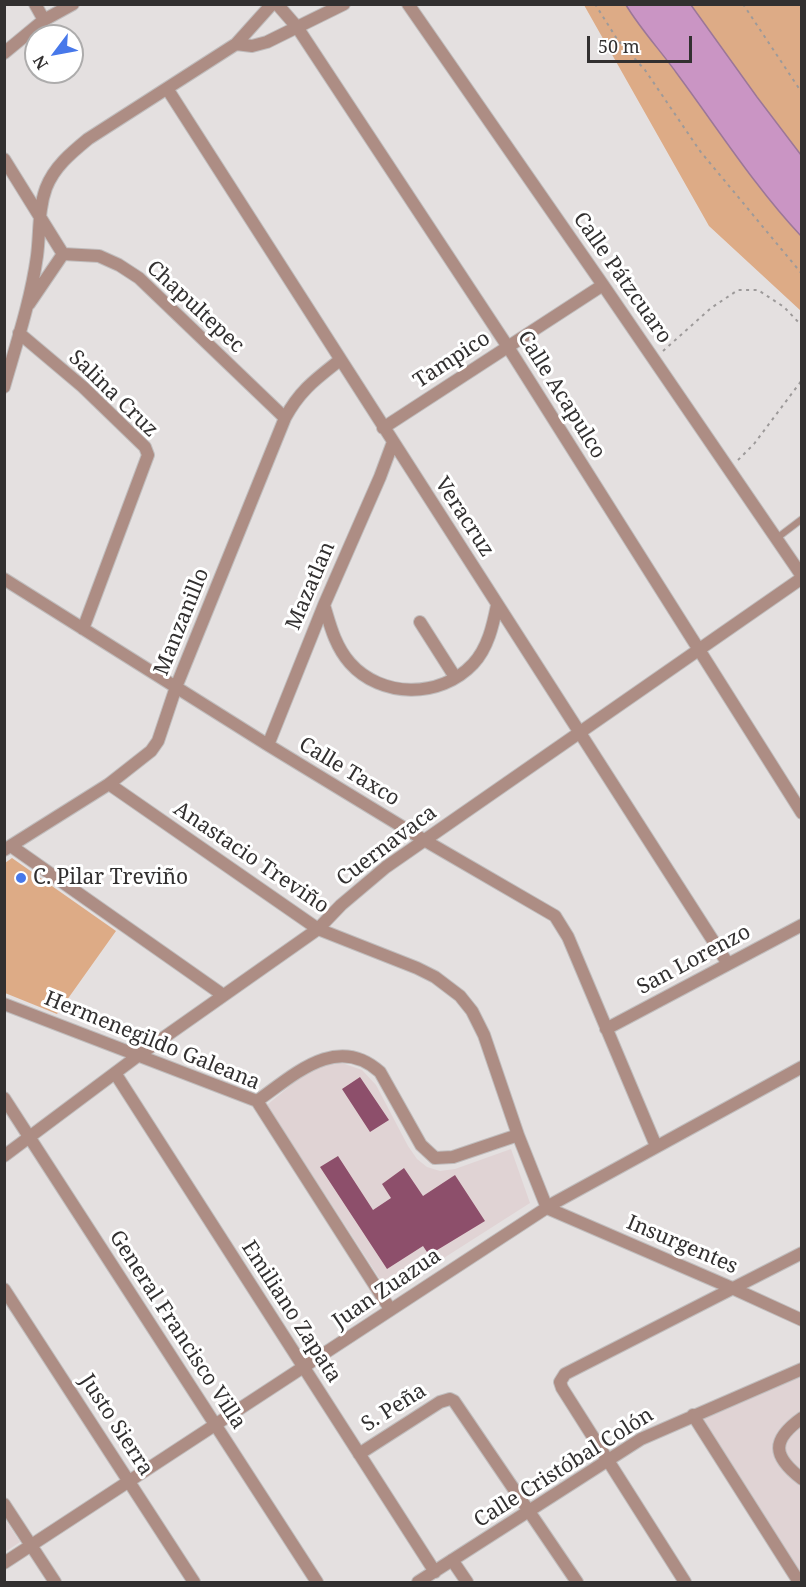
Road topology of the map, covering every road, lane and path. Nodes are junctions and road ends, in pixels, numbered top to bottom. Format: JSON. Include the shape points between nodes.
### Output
{"nodes":[{"id":1,"x":35,"y":4,"type":"edge"},
{"id":2,"x":73,"y":4,"type":"edge"},
{"id":3,"x":272,"y":4,"type":"edge"},
{"id":4,"x":277,"y":4,"type":"edge"},
{"id":5,"x":344,"y":4,"type":"edge"},
{"id":6,"x":408,"y":4,"type":"edge"},
{"id":7,"x":595,"y":4,"type":"edge"},
{"id":8,"x":743,"y":4,"type":"edge"},
{"id":9,"x":44,"y":20,"type":"junction"},
{"id":10,"x":297,"y":27,"type":"junction"},
{"id":11,"x":236,"y":44,"type":"junction"},
{"id":12,"x":4,"y":53,"type":"edge"},
{"id":13,"x":168,"y":90,"type":"junction"},
{"id":14,"x":801,"y":93,"type":"edge"},
{"id":15,"x":4,"y":159,"type":"edge"},
{"id":16,"x":40,"y":215,"type":"junction"},
{"id":17,"x":63,"y":254,"type":"junction"},
{"id":18,"x":801,"y":274,"type":"edge"},
{"id":19,"x":603,"y":285,"type":"junction"},
{"id":20,"x":25,"y":310,"type":"junction"},
{"id":21,"x":801,"y":326,"type":"edge"},
{"id":22,"x":20,"y":333,"type":"junction"},
{"id":23,"x":508,"y":347,"type":"junction"},
{"id":24,"x":654,"y":359,"type":"junction"},
{"id":25,"x":340,"y":360,"type":"junction"},
{"id":26,"x":801,"y":380,"type":"edge"},
{"id":27,"x":4,"y":387,"type":"edge"},
{"id":28,"x":285,"y":418,"type":"junction"},
{"id":29,"x":384,"y":428,"type":"junction"},
{"id":30,"x":393,"y":442,"type":"junction"},
{"id":31,"x":728,"y":469,"type":"junction"},
{"id":32,"x":801,"y":519,"type":"edge"},
{"id":33,"x":776,"y":539,"type":"junction"},
{"id":34,"x":801,"y":577,"type":"edge"},
{"id":35,"x":4,"y":579,"type":"edge"},
{"id":36,"x":324,"y":605,"type":"junction"},
{"id":37,"x":497,"y":605,"type":"junction"},
{"id":38,"x":420,"y":622,"type":"dead end"},
{"id":39,"x":83,"y":629,"type":"junction"},
{"id":40,"x":699,"y":650,"type":"junction"},
{"id":41,"x":455,"y":677,"type":"junction"},
{"id":42,"x":176,"y":687,"type":"junction"},
{"id":43,"x":579,"y":733,"type":"junction"},
{"id":44,"x":268,"y":745,"type":"junction"},
{"id":45,"x":109,"y":784,"type":"junction"},
{"id":46,"x":801,"y":813,"type":"edge"},
{"id":47,"x":424,"y":840,"type":"junction"},
{"id":48,"x":8,"y":848,"type":"edge"},
{"id":49,"x":801,"y":925,"type":"edge"},
{"id":50,"x":318,"y":929,"type":"junction"},
{"id":51,"x":728,"y":964,"type":"junction"},
{"id":52,"x":223,"y":995,"type":"junction"},
{"id":53,"x":4,"y":1004,"type":"edge"},
{"id":54,"x":606,"y":1029,"type":"junction"},
{"id":55,"x":139,"y":1055,"type":"junction"},
{"id":56,"x":801,"y":1067,"type":"edge"},
{"id":57,"x":115,"y":1073,"type":"junction"},
{"id":58,"x":4,"y":1098,"type":"edge"},
{"id":59,"x":257,"y":1101,"type":"junction"},
{"id":60,"x":518,"y":1135,"type":"junction"},
{"id":61,"x":30,"y":1137,"type":"junction"},
{"id":62,"x":656,"y":1146,"type":"junction"},
{"id":63,"x":4,"y":1156,"type":"edge"},
{"id":64,"x":547,"y":1208,"type":"junction"},
{"id":65,"x":801,"y":1253,"type":"edge"},
{"id":66,"x":732,"y":1288,"type":"junction"},
{"id":67,"x":4,"y":1289,"type":"edge"},
{"id":68,"x":390,"y":1309,"type":"junction"},
{"id":69,"x":801,"y":1320,"type":"edge"},
{"id":70,"x":304,"y":1368,"type":"junction"},
{"id":71,"x":801,"y":1369,"type":"edge"},
{"id":72,"x":693,"y":1415,"type":"junction"},
{"id":73,"x":801,"y":1418,"type":"edge"},
{"id":74,"x":216,"y":1425,"type":"junction"},
{"id":75,"x":359,"y":1454,"type":"junction"},
{"id":76,"x":607,"y":1460,"type":"junction"},
{"id":77,"x":801,"y":1479,"type":"edge"},
{"id":78,"x":129,"y":1481,"type":"junction"},
{"id":79,"x":4,"y":1504,"type":"edge"},
{"id":80,"x":530,"y":1510,"type":"junction"},
{"id":81,"x":31,"y":1545,"type":"junction"},
{"id":82,"x":452,"y":1560,"type":"junction"},
{"id":83,"x":4,"y":1563,"type":"edge"},
{"id":84,"x":435,"y":1572,"type":"junction"},
{"id":85,"x":55,"y":1582,"type":"edge"},
{"id":86,"x":194,"y":1582,"type":"edge"},
{"id":87,"x":317,"y":1582,"type":"edge"},
{"id":88,"x":418,"y":1582,"type":"edge"},
{"id":89,"x":467,"y":1582,"type":"edge"},
{"id":90,"x":577,"y":1582,"type":"edge"},
{"id":91,"x":685,"y":1582,"type":"edge"},
{"id":92,"x":800,"y":1582,"type":"edge"}],
"edges":[{"from":1,"to":9,"type":"street"},
{"from":2,"to":9,"type":"street"},
{"from":3,"to":11,"type":"street"},
{"from":4,"to":10,"type":"street","name":"Calle Acapulco"},
{"from":5,"to":10,"type":"street"},
{"from":6,"to":19,"type":"street","name":"Calle Pátzcuaro"},
{"from":7,"to":18,"type":"path","via":[[700,151]]},
{"from":8,"to":14,"type":"path"},
{"from":9,"to":12,"type":"street"},
{"from":10,"to":11,"type":"street","via":[[260,45]]},
{"from":10,"to":23,"type":"street","name":"Calle Acapulco"},
{"from":11,"to":13,"type":"street"},
{"from":13,"to":16,"type":"street","via":[[68,155],[46,188]]},
{"from":13,"to":25,"type":"street","name":"Veracruz"},
{"from":15,"to":16,"type":"street"},
{"from":16,"to":17,"type":"street"},
{"from":16,"to":20,"type":"street","via":[[37,257]]},
{"from":17,"to":20,"type":"street"},
{"from":17,"to":28,"type":"street","name":"Chapultepec","via":[[99,256],[139,278]]},
{"from":19,"to":23,"type":"street","name":"Tampico"},
{"from":19,"to":24,"type":"street","name":"Calle Pátzcuaro"},
{"from":20,"to":22,"type":"street"},
{"from":21,"to":24,"type":"path","via":[[784,307],[758,290],[738,290],[711,308]]},
{"from":22,"to":27,"type":"street"},
{"from":22,"to":39,"type":"street","name":"Salina Cruz","via":[[145,447],[148,455]]},
{"from":23,"to":29,"type":"street","name":"Tampico"},
{"from":23,"to":40,"type":"street","name":"Calle Acapulco"},
{"from":24,"to":31,"type":"street","name":"Calle Pátzcuaro"},
{"from":25,"to":28,"type":"street","name":"Manzanillo","via":[[295,399]]},
{"from":25,"to":29,"type":"street","name":"Veracruz"},
{"from":26,"to":31,"type":"path","via":[[754,444]]},
{"from":28,"to":42,"type":"street","name":"Manzanillo"},
{"from":29,"to":30,"type":"street","name":"Veracruz"},
{"from":30,"to":36,"type":"street","name":"Mazatlan"},
{"from":30,"to":37,"type":"street","name":"Veracruz"},
{"from":31,"to":33,"type":"street","name":"Calle Pátzcuaro"},
{"from":32,"to":33,"type":"lane"},
{"from":33,"to":34,"type":"street","name":"Calle Pátzcuaro"},
{"from":34,"to":40,"type":"street","name":"Cuernavaca"},
{"from":35,"to":39,"type":"street","name":"Calle Taxco"},
{"from":36,"to":41,"type":"street","via":[[337,645],[365,677],[388,688],[416,691]]},
{"from":36,"to":44,"type":"street","name":"Mazatlan"},
{"from":37,"to":41,"type":"street","via":[[485,647],[473,664]]},
{"from":37,"to":43,"type":"street","name":"Veracruz"},
{"from":38,"to":41,"type":"street"},
{"from":39,"to":42,"type":"street","name":"Calle Taxco"},
{"from":40,"to":43,"type":"street","name":"Cuernavaca"},
{"from":40,"to":46,"type":"street","name":"Calle Acapulco"},
{"from":42,"to":44,"type":"street","name":"Calle Taxco"},
{"from":42,"to":45,"type":"street","name":"Manzanillo","via":[[158,741]]},
{"from":43,"to":47,"type":"street","name":"Cuernavaca"},
{"from":43,"to":51,"type":"street","name":"Veracruz"},
{"from":44,"to":47,"type":"street","name":"Calle Taxco"},
{"from":45,"to":48,"type":"street","name":"Manzanillo"},
{"from":45,"to":50,"type":"street","name":"Anastacio Treviño"},
{"from":47,"to":50,"type":"street","name":"Cuernavaca","via":[[367,882]]},
{"from":47,"to":54,"type":"street","name":"Calle Taxco","via":[[555,916],[568,937]]},
{"from":48,"to":52,"type":"street"},
{"from":49,"to":51,"type":"street","name":"San Lorenzo"},
{"from":50,"to":52,"type":"street","name":"Cuernavaca"},
{"from":50,"to":60,"type":"street","name":"Anastacio Treviño","via":[[417,968],[460,996],[479,1022]]},
{"from":51,"to":54,"type":"street","name":"San Lorenzo"},
{"from":52,"to":55,"type":"street","name":"Cuernavaca"},
{"from":53,"to":55,"type":"street","name":"Hermenegildo Galeana"},
{"from":54,"to":62,"type":"street","name":"Calle Taxco"},
{"from":55,"to":57,"type":"street","name":"Cuernavaca"},
{"from":55,"to":59,"type":"street","name":"Hermenegildo Galeana"},
{"from":56,"to":62,"type":"street","name":"Juan Zuazua"},
{"from":57,"to":61,"type":"street","name":"Cuernavaca"},
{"from":57,"to":70,"type":"street","name":"Emiliano Zapata"},
{"from":58,"to":61,"type":"street","name":"General Francisco Villa"},
{"from":59,"to":60,"type":"street","via":[[316,1061],[350,1056],[380,1072],[421,1145],[435,1158],[453,1157]]},
{"from":59,"to":68,"type":"street","name":"Hermenegildo Galeana"},
{"from":60,"to":64,"type":"street","name":"Anastacio Treviño"},
{"from":61,"to":63,"type":"street","name":"Cuernavaca"},
{"from":61,"to":74,"type":"street","name":"General Francisco Villa"},
{"from":62,"to":64,"type":"street","name":"Juan Zuazua"},
{"from":64,"to":66,"type":"street","name":"Insurgentes"},
{"from":64,"to":68,"type":"street","name":"Juan Zuazua"},
{"from":65,"to":66,"type":"street"},
{"from":66,"to":69,"type":"street","name":"Insurgentes"},
{"from":66,"to":76,"type":"street","via":[[565,1374],[560,1382]]},
{"from":67,"to":78,"type":"street","name":"Justo Sierra"},
{"from":68,"to":70,"type":"street","name":"Juan Zuazua"},
{"from":70,"to":74,"type":"street","name":"Juan Zuazua"},
{"from":70,"to":75,"type":"street","name":"Emiliano Zapata"},
{"from":71,"to":72,"type":"street","name":"Calle Cristóbal Colón"},
{"from":72,"to":76,"type":"street","name":"Calle Cristóbal Colón"},
{"from":72,"to":92,"type":"street"},
{"from":73,"to":77,"type":"street","via":[[785,1431],[779,1448],[786,1466]]},
{"from":74,"to":78,"type":"street","name":"Juan Zuazua"},
{"from":74,"to":87,"type":"street","name":"General Francisco Villa"},
{"from":75,"to":80,"type":"street","name":"S. Peña","via":[[450,1399],[461,1408]]},
{"from":75,"to":84,"type":"street","name":"Emiliano Zapata"},
{"from":76,"to":80,"type":"street","name":"Calle Cristóbal Colón"},
{"from":76,"to":91,"type":"street"},
{"from":78,"to":81,"type":"street","name":"Juan Zuazua"},
{"from":78,"to":86,"type":"street","name":"Justo Sierra"},
{"from":79,"to":81,"type":"street"},
{"from":80,"to":82,"type":"street","name":"Calle Cristóbal Colón"},
{"from":80,"to":90,"type":"street"},
{"from":81,"to":83,"type":"street","name":"Juan Zuazua"},
{"from":81,"to":85,"type":"street"},
{"from":82,"to":84,"type":"street","name":"Calle Cristóbal Colón"},
{"from":82,"to":89,"type":"street"},
{"from":84,"to":88,"type":"street","name":"Calle Cristóbal Colón"}]}
